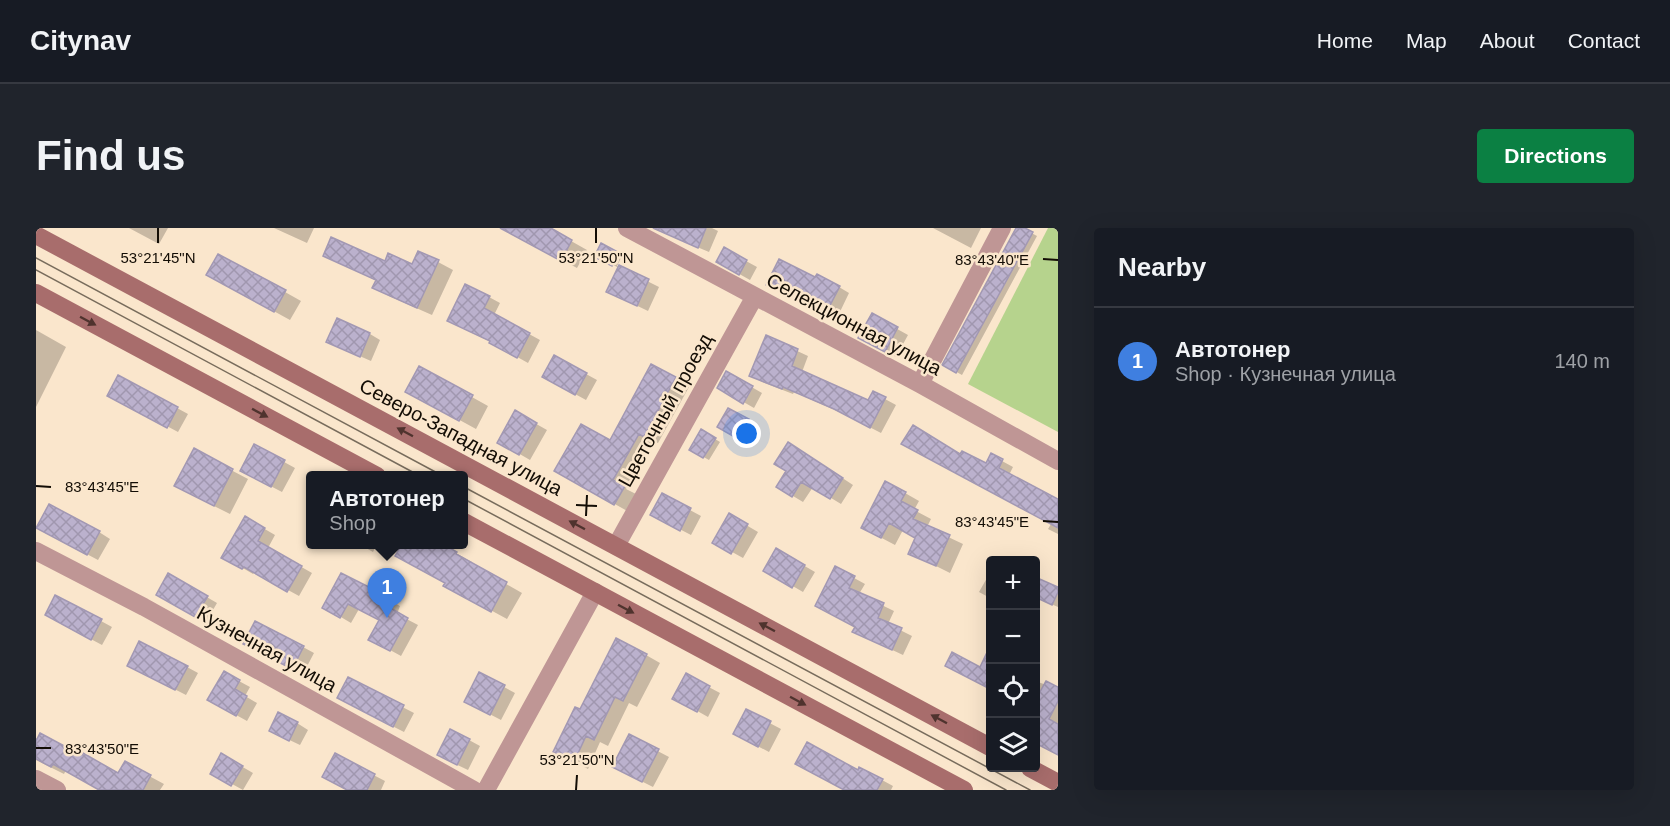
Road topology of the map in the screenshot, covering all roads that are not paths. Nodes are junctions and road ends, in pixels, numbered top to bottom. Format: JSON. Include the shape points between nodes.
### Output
{"nodes":[{"id":1,"x":627,"y":228,"type":"edge"},
{"id":2,"x":1002,"y":228,"type":"edge"},
{"id":3,"x":36,"y":235,"type":"edge"},
{"id":4,"x":36,"y":293,"type":"edge"},
{"id":5,"x":755,"y":296,"type":"junction"},
{"id":6,"x":920,"y":384,"type":"junction"},
{"id":7,"x":1058,"y":461,"type":"edge"},
{"id":8,"x":368,"y":471,"type":"edge"},
{"id":9,"x":468,"y":524,"type":"edge"},
{"id":10,"x":616,"y":546,"type":"junction"},
{"id":11,"x":36,"y":551,"type":"edge"},
{"id":12,"x":595,"y":592,"type":"junction"},
{"id":13,"x":986,"y":745,"type":"edge"},
{"id":14,"x":1037,"y":772,"type":"edge"},
{"id":15,"x":36,"y":779,"type":"edge"},
{"id":16,"x":1058,"y":783,"type":"edge"},
{"id":17,"x":57,"y":790,"type":"edge"},
{"id":18,"x":474,"y":790,"type":"edge"},
{"id":19,"x":486,"y":790,"type":"edge"},
{"id":20,"x":964,"y":790,"type":"edge"}],
"edges":[{"from":1,"to":5,"type":"street","name":"Селекционная улица"},
{"from":2,"to":6,"type":"street"},
{"from":10,"to":3,"type":"main road","name":"Северо-Западная улица","one_way":true},
{"from":4,"to":8,"type":"main road","one_way":true},
{"from":5,"to":6,"type":"street","name":"Селекционная улица"},
{"from":5,"to":10,"type":"street","name":"Цветочный проезд"},
{"from":6,"to":7,"type":"street","name":"Селекционная улица"},
{"from":9,"to":12,"type":"main road"},
{"from":13,"to":10,"type":"main road","name":"Северо-Западная улица","one_way":true},
{"from":11,"to":18,"type":"street","name":"Кузнечная улица"},
{"from":12,"to":19,"type":"street"},
{"from":12,"to":20,"type":"main road","one_way":true},
{"from":14,"to":16,"type":"main road"},
{"from":15,"to":17,"type":"street"}]}
